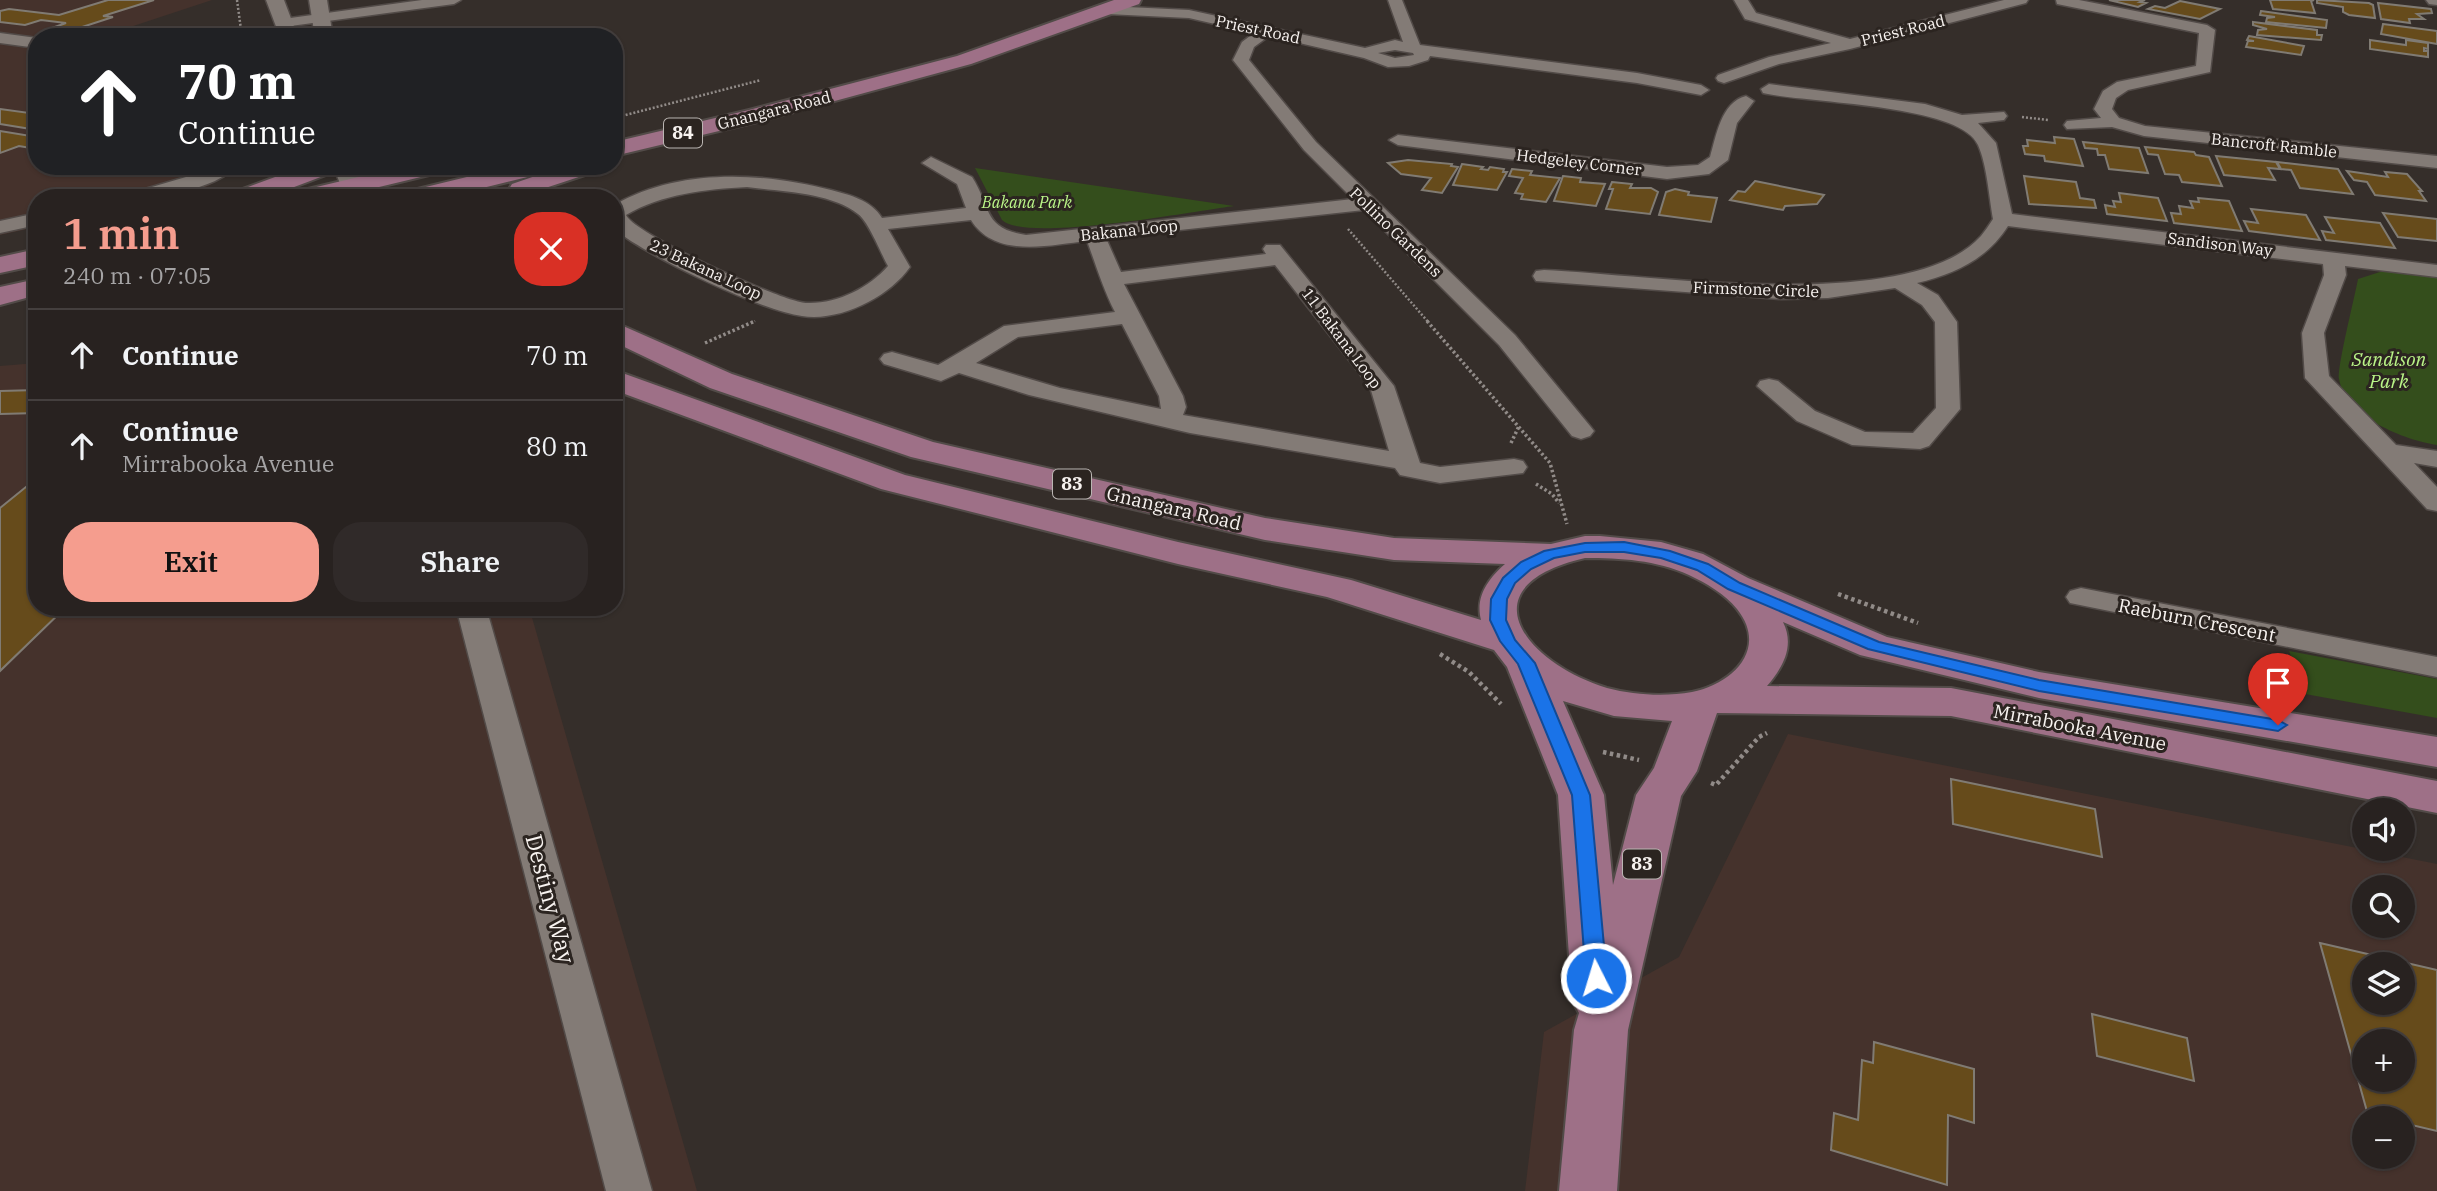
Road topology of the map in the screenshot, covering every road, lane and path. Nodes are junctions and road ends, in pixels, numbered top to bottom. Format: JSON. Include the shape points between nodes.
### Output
{"nodes":[{"id":1,"x":237,"y":0,"type":"edge"},
{"id":2,"x":275,"y":0,"type":"edge"},
{"id":3,"x":454,"y":0,"type":"edge"},
{"id":4,"x":1132,"y":0,"type":"edge"},
{"id":5,"x":1168,"y":0,"type":"edge"},
{"id":6,"x":1395,"y":0,"type":"edge"},
{"id":7,"x":1741,"y":0,"type":"edge"},
{"id":8,"x":2021,"y":0,"type":"edge"},
{"id":9,"x":2048,"y":1,"type":"edge"},
{"id":10,"x":321,"y":9,"type":"edge"},
{"id":11,"x":1107,"y":10,"type":"junction"},
{"id":12,"x":1189,"y":14,"type":"junction"},
{"id":13,"x":1404,"y":25,"type":"junction"},
{"id":14,"x":241,"y":28,"type":"edge"},
{"id":15,"x":285,"y":28,"type":"edge"},
{"id":16,"x":289,"y":28,"type":"edge"},
{"id":17,"x":323,"y":28,"type":"edge"},
{"id":18,"x":1266,"y":31,"type":"junction"},
{"id":19,"x":0,"y":38,"type":"edge"},
{"id":20,"x":28,"y":42,"type":"edge"},
{"id":21,"x":1850,"y":44,"type":"junction"},
{"id":22,"x":1382,"y":48,"type":"junction"},
{"id":23,"x":1417,"y":52,"type":"junction"},
{"id":24,"x":1786,"y":59,"type":"junction"},
{"id":25,"x":761,"y":80,"type":"dead end"},
{"id":26,"x":1711,"y":83,"type":"junction"},
{"id":27,"x":1767,"y":91,"type":"junction"},
{"id":28,"x":1746,"y":101,"type":"junction"},
{"id":29,"x":1718,"y":104,"type":"dead end"},
{"id":30,"x":623,"y":116,"type":"edge"},
{"id":31,"x":753,"y":116,"type":"junction"},
{"id":32,"x":1997,"y":116,"type":"joint"},
{"id":33,"x":1961,"y":120,"type":"junction"},
{"id":34,"x":1728,"y":122,"type":"junction"},
{"id":35,"x":2113,"y":122,"type":"junction"},
{"id":36,"x":2073,"y":125,"type":"joint"},
{"id":37,"x":1398,"y":140,"type":"dead end"},
{"id":38,"x":623,"y":147,"type":"edge"},
{"id":39,"x":623,"y":157,"type":"edge"},
{"id":40,"x":2437,"y":162,"type":"edge"},
{"id":41,"x":930,"y":163,"type":"dead end"},
{"id":42,"x":212,"y":175,"type":"edge"},
{"id":43,"x":303,"y":175,"type":"edge"},
{"id":44,"x":380,"y":175,"type":"edge"},
{"id":45,"x":505,"y":175,"type":"edge"},
{"id":46,"x":563,"y":175,"type":"edge"},
{"id":47,"x":351,"y":183,"type":"edge"},
{"id":48,"x":166,"y":189,"type":"edge"},
{"id":49,"x":265,"y":189,"type":"edge"},
{"id":50,"x":331,"y":189,"type":"edge"},
{"id":51,"x":447,"y":189,"type":"edge"},
{"id":52,"x":524,"y":189,"type":"edge"},
{"id":53,"x":1366,"y":204,"type":"junction"},
{"id":54,"x":623,"y":207,"type":"edge"},
{"id":55,"x":1330,"y":208,"type":"junction"},
{"id":56,"x":978,"y":213,"type":"junction"},
{"id":57,"x":2003,"y":219,"type":"junction"},
{"id":58,"x":28,"y":221,"type":"edge"},
{"id":59,"x":878,"y":224,"type":"junction"},
{"id":60,"x":623,"y":226,"type":"edge"},
{"id":61,"x":0,"y":227,"type":"edge"},
{"id":62,"x":1094,"y":234,"type":"junction"},
{"id":63,"x":2333,"y":258,"type":"junction"},
{"id":64,"x":28,"y":259,"type":"edge"},
{"id":65,"x":0,"y":265,"type":"edge"},
{"id":66,"x":2437,"y":271,"type":"edge"},
{"id":67,"x":1544,"y":276,"type":"dead end"},
{"id":68,"x":1113,"y":279,"type":"junction"},
{"id":69,"x":1899,"y":281,"type":"junction"},
{"id":70,"x":28,"y":289,"type":"edge"},
{"id":71,"x":0,"y":296,"type":"edge"},
{"id":72,"x":789,"y":306,"type":"junction"},
{"id":73,"x":1128,"y":317,"type":"junction"},
{"id":74,"x":623,"y":335,"type":"edge"},
{"id":75,"x":695,"y":347,"type":"dead end"},
{"id":76,"x":892,"y":359,"type":"dead end"},
{"id":77,"x":956,"y":364,"type":"junction"},
{"id":78,"x":623,"y":382,"type":"edge"},
{"id":79,"x":1769,"y":386,"type":"dead end"},
{"id":80,"x":1170,"y":417,"type":"junction"},
{"id":81,"x":1581,"y":431,"type":"dead end"},
{"id":82,"x":2389,"y":452,"type":"junction"},
{"id":83,"x":2437,"y":458,"type":"edge"},
{"id":84,"x":1407,"y":462,"type":"junction"},
{"id":85,"x":1514,"y":467,"type":"dead end"},
{"id":86,"x":2437,"y":503,"type":"edge"},
{"id":87,"x":1559,"y":540,"type":"junction"},
{"id":88,"x":1734,"y":586,"type":"junction"},
{"id":89,"x":2081,"y":597,"type":"dead end"},
{"id":90,"x":473,"y":616,"type":"edge"},
{"id":91,"x":1517,"y":652,"type":"junction"},
{"id":92,"x":1439,"y":653,"type":"dead end"},
{"id":93,"x":2437,"y":667,"type":"edge"},
{"id":94,"x":1709,"y":701,"type":"junction"},
{"id":95,"x":1508,"y":711,"type":"dead end"},
{"id":96,"x":1778,"y":728,"type":"dead end"},
{"id":97,"x":1563,"y":751,"type":"junction"},
{"id":98,"x":2437,"y":752,"type":"edge"},
{"id":99,"x":1675,"y":771,"type":"junction"},
{"id":100,"x":2437,"y":797,"type":"edge"},
{"id":101,"x":1601,"y":1030,"type":"junction"},
{"id":102,"x":629,"y":1191,"type":"edge"},
{"id":103,"x":1588,"y":1191,"type":"edge"}],
"edges":[{"from":1,"to":14,"type":"path"},
{"from":2,"to":15,"type":"street"},
{"from":3,"to":10,"type":"street"},
{"from":4,"to":11,"type":"main road","name":"Gnangara Road"},
{"from":5,"to":12,"type":"street","name":"Priest Road"},
{"from":6,"to":13,"type":"street"},
{"from":7,"to":21,"type":"street","via":[[1750,16]]},
{"from":8,"to":21,"type":"street","name":"Priest Road"},
{"from":9,"to":35,"type":"street","via":[[2207,30],[2204,69],[2123,86],[2109,95],[2103,109]]},
{"from":10,"to":16,"type":"street"},
{"from":10,"to":17,"type":"street"},
{"from":11,"to":12,"type":"street","name":"Priest Road"},
{"from":11,"to":31,"type":"main road","name":"Gnangara Road","via":[[964,60]]},
{"from":12,"to":18,"type":"street","name":"Priest Road"},
{"from":13,"to":22,"type":"street"},
{"from":13,"to":23,"type":"street"},
{"from":18,"to":22,"type":"street","name":"Priest Road","via":[[1326,44]]},
{"from":18,"to":53,"type":"street","name":"Pollino Gardens","via":[[1247,45],[1241,60],[1310,146]]},
{"from":19,"to":20,"type":"street"},
{"from":21,"to":24,"type":"street","name":"Priest Road"},
{"from":22,"to":23,"type":"street"},
{"from":22,"to":23,"type":"street","via":[[1390,62]]},
{"from":23,"to":26,"type":"street","name":"Priest Road"},
{"from":24,"to":26,"type":"street","name":"Priest Road"},
{"from":24,"to":27,"type":"street","via":[[1772,71]]},
{"from":25,"to":30,"type":"path"},
{"from":26,"to":27,"type":"street","via":[[1745,80]]},
{"from":26,"to":28,"type":"street","via":[[1719,98]]},
{"from":27,"to":28,"type":"street"},
{"from":27,"to":33,"type":"street","via":[[1925,109]]},
{"from":28,"to":34,"type":"street","name":"Hedgeley Corner"},
{"from":29,"to":34,"type":"street"},
{"from":31,"to":38,"type":"main road","name":"Gnangara Road","number":"84"},
{"from":31,"to":39,"type":"main road"},
{"from":32,"to":33,"type":"street"},
{"from":32,"to":36,"type":"path"},
{"from":33,"to":57,"type":"street","via":[[1987,143]]},
{"from":34,"to":37,"type":"street","name":"Hedgeley Corner","via":[[1719,160],[1702,170],[1667,173]]},
{"from":35,"to":36,"type":"street","name":"Bancroft Ramble"},
{"from":35,"to":40,"type":"street","name":"Bancroft Ramble","via":[[2144,131]]},
{"from":41,"to":56,"type":"street","name":"Bakana Loop","via":[[965,181]]},
{"from":42,"to":48,"type":"street"},
{"from":43,"to":49,"type":"main road"},
{"from":44,"to":47,"type":"main road"},
{"from":45,"to":51,"type":"main road"},
{"from":46,"to":52,"type":"main road"},
{"from":47,"to":50,"type":"main road"},
{"from":53,"to":55,"type":"street","name":"Bakana Loop"},
{"from":53,"to":81,"type":"street","name":"Pollino Gardens","via":[[1507,340]]},
{"from":54,"to":59,"type":"street","name":"23 Bakana Loop","via":[[701,186],[747,181],[844,200],[868,211]]},
{"from":55,"to":62,"type":"street","name":"Bakana Loop"},
{"from":55,"to":87,"type":"path","via":[[1550,463]]},
{"from":56,"to":59,"type":"street"},
{"from":56,"to":62,"type":"street","name":"Bakana Loop","via":[[984,227],[1005,239]]},
{"from":57,"to":63,"type":"street","name":"Sandison Way"},
{"from":57,"to":69,"type":"street","name":"Firmstone Circle","via":[[1987,241],[1966,256]]},
{"from":58,"to":61,"type":"street"},
{"from":59,"to":72,"type":"street","name":"23 Bakana Loop","via":[[899,267],[890,279],[824,309]]},
{"from":60,"to":72,"type":"street","name":"23 Bakana Loop","via":[[651,244]]},
{"from":62,"to":68,"type":"street"},
{"from":63,"to":66,"type":"street","name":"Sandison Way"},
{"from":63,"to":82,"type":"street","via":[[2335,275],[2313,333],[2317,379]]},
{"from":64,"to":65,"type":"main road"},
{"from":67,"to":69,"type":"street","name":"Firmstone Circle","via":[[1809,293]]},
{"from":68,"to":73,"type":"street"},
{"from":68,"to":84,"type":"street","name":"11 Bakana Loop","via":[[1277,254],[1382,386]]},
{"from":69,"to":79,"type":"street","via":[[1930,300],[1946,322],[1948,410],[1920,441],[1861,440],[1807,416]]},
{"from":70,"to":71,"type":"main road"},
{"from":72,"to":75,"type":"path"},
{"from":73,"to":77,"type":"street","via":[[1012,331]]},
{"from":73,"to":80,"type":"street","via":[[1171,396],[1174,407]]},
{"from":74,"to":87,"type":"main road","name":"Gnangara Road","number":"83","via":[[721,381],[923,450],[1265,529],[1394,549]]},
{"from":76,"to":77,"type":"street","via":[[941,374]]},
{"from":77,"to":80,"type":"street","via":[[1003,382]]},
{"from":78,"to":91,"type":"main road","number":"83","via":[[893,482],[1337,588]]},
{"from":80,"to":84,"type":"street","via":[[1190,425]]},
{"from":82,"to":83,"type":"street"},
{"from":82,"to":86,"type":"street"},
{"from":84,"to":85,"type":"street","via":[[1409,469],[1440,475]]},
{"from":87,"to":88,"type":"main road","number":"83","via":[[1585,547],[1665,554],[1702,567]]},
{"from":87,"to":91,"type":"main road","number":"83","via":[[1508,581],[1499,599],[1498,620]]},
{"from":88,"to":94,"type":"main road","number":"83","via":[[1758,609],[1769,635],[1767,660],[1750,682]]},
{"from":88,"to":98,"type":"main road","name":"Mirrabooka Avenue","via":[[1874,646],[2013,679]]},
{"from":89,"to":93,"type":"street","name":"Raeburn Crescent"},
{"from":90,"to":102,"type":"street","name":"Destiny Way"},
{"from":91,"to":94,"type":"main road","number":"83","via":[[1553,681],[1587,696],[1663,708]]},
{"from":91,"to":97,"type":"main road","number":"83"},
{"from":92,"to":95,"type":"path","via":[[1469,672]]},
{"from":94,"to":99,"type":"main road","number":"83"},
{"from":94,"to":100,"type":"main road","name":"Mirrabooka Avenue","via":[[1951,702]]},
{"from":96,"to":99,"type":"path","via":[[1759,737],[1716,785]]},
{"from":97,"to":99,"type":"path","via":[[1589,749]]},
{"from":97,"to":101,"type":"main road","number":"83","via":[[1581,795]]},
{"from":99,"to":101,"type":"main road","number":"83","via":[[1660,796]]},
{"from":101,"to":103,"type":"main road","number":"83"}]}
